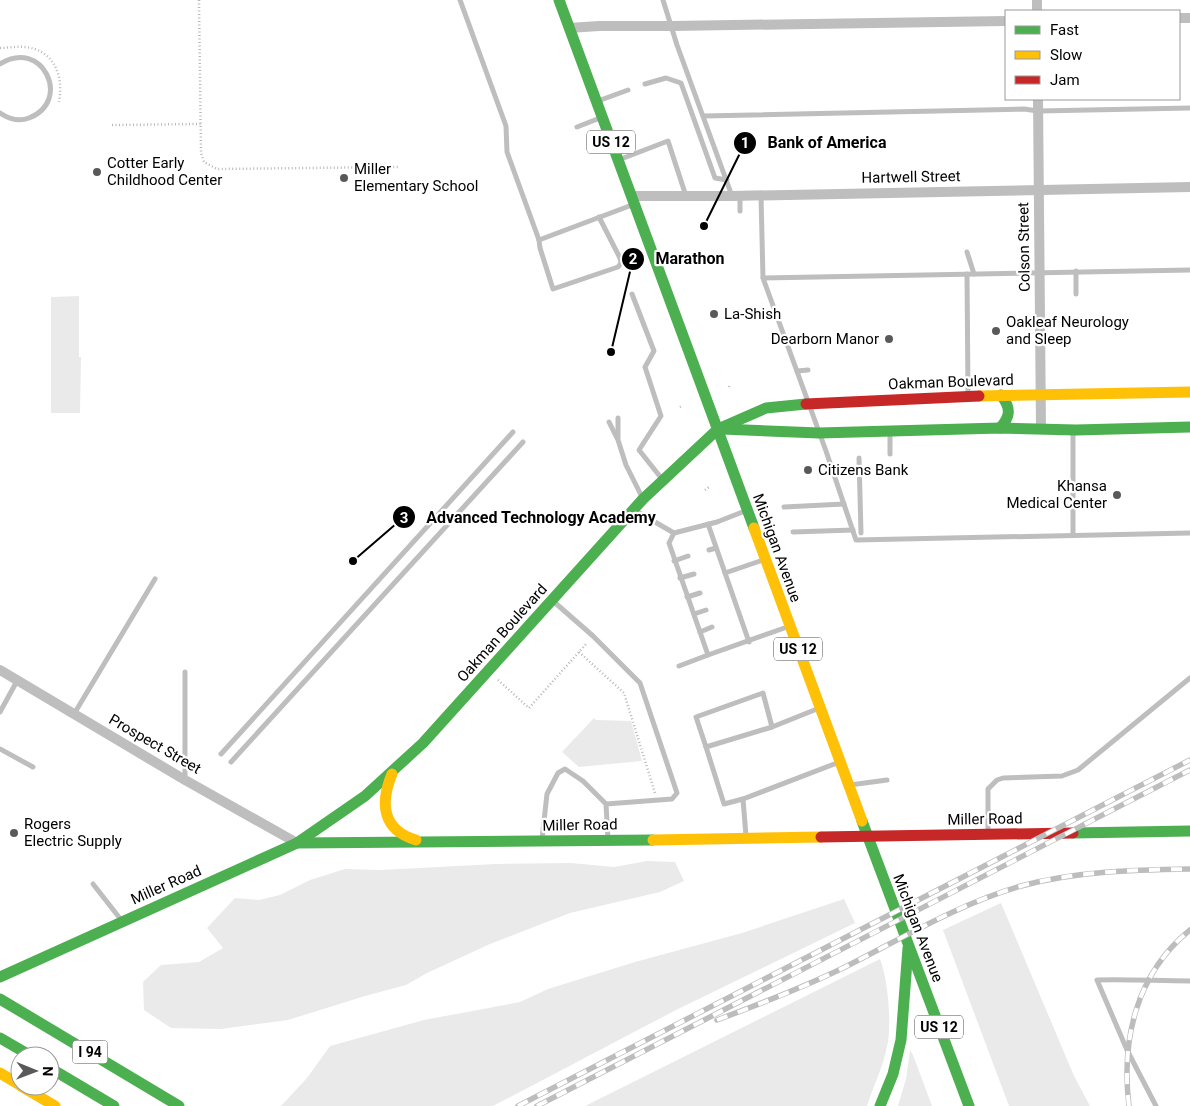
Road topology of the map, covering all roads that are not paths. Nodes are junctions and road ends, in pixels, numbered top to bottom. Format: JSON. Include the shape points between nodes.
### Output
{"nodes":[{"id":1,"x":460,"y":0,"type":"edge"},
{"id":2,"x":558,"y":0,"type":"edge"},
{"id":3,"x":664,"y":0,"type":"edge"},
{"id":4,"x":1005,"y":21,"type":"edge"},
{"id":5,"x":672,"y":26,"type":"junction"},
{"id":6,"x":569,"y":28,"type":"junction"},
{"id":7,"x":17,"y":57,"type":"junction"},
{"id":8,"x":0,"y":58,"type":"edge"},
{"id":9,"x":0,"y":64,"type":"edge"},
{"id":10,"x":645,"y":84,"type":"dead end"},
{"id":11,"x":628,"y":90,"type":"dead end"},
{"id":12,"x":1038,"y":100,"type":"edge"},
{"id":13,"x":596,"y":102,"type":"junction"},
{"id":14,"x":1190,"y":108,"type":"edge"},
{"id":15,"x":1038,"y":111,"type":"junction"},
{"id":16,"x":0,"y":112,"type":"edge"},
{"id":17,"x":703,"y":116,"type":"junction"},
{"id":18,"x":602,"y":117,"type":"junction"},
{"id":19,"x":577,"y":127,"type":"dead end"},
{"id":20,"x":618,"y":160,"type":"junction"},
{"id":21,"x":727,"y":180,"type":"junction"},
{"id":22,"x":1190,"y":187,"type":"edge"},
{"id":23,"x":1039,"y":190,"type":"junction"},
{"id":24,"x":761,"y":195,"type":"junction"},
{"id":25,"x":736,"y":196,"type":"junction"},
{"id":26,"x":686,"y":197,"type":"junction"},
{"id":27,"x":633,"y":200,"type":"junction"},
{"id":28,"x":740,"y":211,"type":"dead end"},
{"id":29,"x":599,"y":217,"type":"junction"},
{"id":30,"x":539,"y":240,"type":"junction"},
{"id":31,"x":967,"y":252,"type":"dead end"},
{"id":32,"x":1190,"y":270,"type":"edge"},
{"id":33,"x":1040,"y":272,"type":"junction"},
{"id":34,"x":1076,"y":272,"type":"junction"},
{"id":35,"x":967,"y":274,"type":"junction"},
{"id":36,"x":974,"y":274,"type":"junction"},
{"id":37,"x":762,"y":278,"type":"junction"},
{"id":38,"x":632,"y":294,"type":"dead end"},
{"id":39,"x":1076,"y":294,"type":"dead end"},
{"id":40,"x":808,"y":370,"type":"dead end"},
{"id":41,"x":797,"y":371,"type":"junction"},
{"id":42,"x":1190,"y":392,"type":"edge"},
{"id":43,"x":1041,"y":394,"type":"junction"},
{"id":44,"x":1001,"y":395,"type":"junction"},
{"id":45,"x":968,"y":396,"type":"junction"},
{"id":46,"x":809,"y":404,"type":"junction"},
{"id":47,"x":618,"y":418,"type":"dead end"},
{"id":48,"x":609,"y":422,"type":"dead end"},
{"id":49,"x":1190,"y":427,"type":"edge"},
{"id":50,"x":1000,"y":428,"type":"junction"},
{"id":51,"x":718,"y":429,"type":"junction"},
{"id":52,"x":1041,"y":429,"type":"junction"},
{"id":53,"x":1073,"y":430,"type":"junction"},
{"id":54,"x":890,"y":431,"type":"junction"},
{"id":55,"x":513,"y":432,"type":"dead end"},
{"id":56,"x":819,"y":433,"type":"junction"},
{"id":57,"x":618,"y":440,"type":"junction"},
{"id":58,"x":523,"y":442,"type":"dead end"},
{"id":59,"x":890,"y":454,"type":"dead end"},
{"id":60,"x":859,"y":458,"type":"dead end"},
{"id":61,"x":663,"y":481,"type":"junction"},
{"id":62,"x":644,"y":499,"type":"junction"},
{"id":63,"x":844,"y":504,"type":"junction"},
{"id":64,"x":784,"y":507,"type":"dead end"},
{"id":65,"x":634,"y":510,"type":"junction"},
{"id":66,"x":748,"y":510,"type":"junction"},
{"id":67,"x":708,"y":524,"type":"junction"},
{"id":68,"x":853,"y":530,"type":"junction"},
{"id":69,"x":793,"y":532,"type":"dead end"},
{"id":70,"x":892,"y":532,"type":"dead end"},
{"id":71,"x":674,"y":533,"type":"junction"},
{"id":72,"x":860,"y":533,"type":"dead end"},
{"id":73,"x":1190,"y":533,"type":"edge"},
{"id":74,"x":1073,"y":535,"type":"junction"},
{"id":75,"x":892,"y":540,"type":"junction"},
{"id":76,"x":716,"y":548,"type":"junction"},
{"id":77,"x":709,"y":550,"type":"dead end"},
{"id":78,"x":688,"y":556,"type":"dead end"},
{"id":79,"x":766,"y":559,"type":"junction"},
{"id":80,"x":674,"y":561,"type":"junction"},
{"id":81,"x":722,"y":565,"type":"junction"},
{"id":82,"x":715,"y":567,"type":"dead end"},
{"id":83,"x":725,"y":573,"type":"junction"},
{"id":84,"x":694,"y":574,"type":"dead end"},
{"id":85,"x":680,"y":578,"type":"junction"},
{"id":86,"x":155,"y":579,"type":"dead end"},
{"id":87,"x":728,"y":584,"type":"junction"},
{"id":88,"x":721,"y":586,"type":"dead end"},
{"id":89,"x":700,"y":593,"type":"dead end"},
{"id":90,"x":688,"y":597,"type":"junction"},
{"id":91,"x":552,"y":600,"type":"junction"},
{"id":92,"x":734,"y":600,"type":"junction"},
{"id":93,"x":727,"y":603,"type":"dead end"},
{"id":94,"x":706,"y":610,"type":"dead end"},
{"id":95,"x":694,"y":614,"type":"junction"},
{"id":96,"x":740,"y":618,"type":"junction"},
{"id":97,"x":733,"y":620,"type":"dead end"},
{"id":98,"x":790,"y":626,"type":"junction"},
{"id":99,"x":712,"y":628,"type":"dead end"},
{"id":100,"x":700,"y":632,"type":"junction"},
{"id":101,"x":749,"y":642,"type":"junction"},
{"id":102,"x":708,"y":655,"type":"junction"},
{"id":103,"x":679,"y":666,"type":"dead end"},
{"id":104,"x":0,"y":670,"type":"edge"},
{"id":105,"x":185,"y":672,"type":"dead end"},
{"id":106,"x":1190,"y":678,"type":"edge"},
{"id":107,"x":18,"y":680,"type":"junction"},
{"id":108,"x":820,"y":708,"type":"junction"},
{"id":109,"x":0,"y":712,"type":"edge"},
{"id":110,"x":74,"y":714,"type":"junction"},
{"id":111,"x":772,"y":727,"type":"junction"},
{"id":112,"x":706,"y":747,"type":"junction"},
{"id":113,"x":0,"y":749,"type":"edge"},
{"id":114,"x":221,"y":754,"type":"dead end"},
{"id":115,"x":231,"y":762,"type":"dead end"},
{"id":116,"x":840,"y":762,"type":"junction"},
{"id":117,"x":33,"y":768,"type":"dead end"},
{"id":118,"x":394,"y":770,"type":"junction"},
{"id":119,"x":185,"y":780,"type":"junction"},
{"id":120,"x":887,"y":780,"type":"dead end"},
{"id":121,"x":849,"y":785,"type":"junction"},
{"id":122,"x":743,"y":799,"type":"junction"},
{"id":123,"x":606,"y":804,"type":"junction"},
{"id":124,"x":1190,"y":831,"type":"edge"},
{"id":125,"x":988,"y":834,"type":"junction"},
{"id":126,"x":867,"y":836,"type":"junction"},
{"id":127,"x":747,"y":838,"type":"junction"},
{"id":128,"x":608,"y":840,"type":"junction"},
{"id":129,"x":542,"y":841,"type":"junction"},
{"id":130,"x":428,"y":842,"type":"junction"},
{"id":131,"x":297,"y":843,"type":"junction"},
{"id":132,"x":94,"y":884,"type":"dead end"},
{"id":133,"x":123,"y":922,"type":"junction"},
{"id":134,"x":908,"y":948,"type":"junction"},
{"id":135,"x":0,"y":978,"type":"edge"},
{"id":136,"x":1190,"y":981,"type":"edge"},
{"id":137,"x":0,"y":999,"type":"edge"},
{"id":138,"x":0,"y":1038,"type":"edge"},
{"id":139,"x":14,"y":1046,"type":"edge"},
{"id":140,"x":60,"y":1074,"type":"edge"},
{"id":141,"x":38,"y":1096,"type":"edge"},
{"id":142,"x":55,"y":1106,"type":"edge"},
{"id":143,"x":114,"y":1106,"type":"edge"},
{"id":144,"x":180,"y":1106,"type":"edge"},
{"id":145,"x":880,"y":1106,"type":"edge"},
{"id":146,"x":969,"y":1106,"type":"edge"},
{"id":147,"x":1156,"y":1106,"type":"edge"}],
"edges":[{"from":1,"to":30,"type":"lane","via":[[506,126],[507,152]]},
{"from":2,"to":6,"type":"main road","name":"Michigan Avenue","number":"US 12"},
{"from":3,"to":5,"type":"lane"},
{"from":4,"to":5,"type":"street"},
{"from":5,"to":6,"type":"street"},
{"from":5,"to":17,"type":"lane"},
{"from":6,"to":13,"type":"main road","name":"Michigan Avenue","number":"US 12"},
{"from":7,"to":8,"type":"lane"},
{"from":7,"to":9,"type":"lane"},
{"from":7,"to":16,"type":"lane","via":[[37,62],[44,69],[51,89],[49,99],[36,115],[26,119],[16,120]]},
{"from":10,"to":21,"type":"lane","via":[[666,78],[681,83],[715,178]]},
{"from":11,"to":13,"type":"lane"},
{"from":12,"to":15,"type":"street","name":"Colson Street"},
{"from":13,"to":18,"type":"main road","name":"Michigan Avenue","number":"US 12"},
{"from":14,"to":15,"type":"lane"},
{"from":15,"to":17,"type":"lane"},
{"from":15,"to":23,"type":"street","name":"Colson Street"},
{"from":17,"to":21,"type":"lane"},
{"from":18,"to":19,"type":"lane"},
{"from":18,"to":20,"type":"main road","name":"Michigan Avenue","number":"US 12"},
{"from":20,"to":26,"type":"lane","via":[[668,141]]},
{"from":20,"to":27,"type":"main road","name":"Michigan Avenue","number":"US 12"},
{"from":21,"to":25,"type":"lane"},
{"from":22,"to":23,"type":"street","name":"Hartwell Street"},
{"from":23,"to":24,"type":"street","name":"Hartwell Street"},
{"from":23,"to":33,"type":"street","name":"Colson Street"},
{"from":24,"to":25,"type":"street","name":"Hartwell Street"},
{"from":24,"to":37,"type":"lane","via":[[765,226]]},
{"from":25,"to":26,"type":"street","name":"Hartwell Street"},
{"from":25,"to":28,"type":"lane"},
{"from":26,"to":27,"type":"street","name":"Hartwell Street"},
{"from":27,"to":29,"type":"lane"},
{"from":27,"to":51,"type":"main road","name":"Michigan Avenue","number":"US 12"},
{"from":29,"to":30,"type":"lane"},
{"from":29,"to":30,"type":"lane","via":[[620,258],[618,267],[553,289]]},
{"from":31,"to":36,"type":"lane"},
{"from":32,"to":34,"type":"lane"},
{"from":33,"to":34,"type":"lane"},
{"from":33,"to":36,"type":"lane"},
{"from":33,"to":43,"type":"street","name":"Colson Street"},
{"from":34,"to":39,"type":"lane"},
{"from":35,"to":36,"type":"lane"},
{"from":35,"to":37,"type":"lane"},
{"from":35,"to":45,"type":"lane"},
{"from":37,"to":41,"type":"lane"},
{"from":38,"to":61,"type":"lane","via":[[654,351],[645,367],[662,416],[639,450]]},
{"from":40,"to":41,"type":"lane"},
{"from":41,"to":46,"type":"lane"},
{"from":42,"to":43,"type":"main road","name":"Oakman Boulevard"},
{"from":43,"to":44,"type":"main road","name":"Oakman Boulevard"},
{"from":43,"to":52,"type":"street","name":"Colson Street"},
{"from":44,"to":45,"type":"main road","name":"Oakman Boulevard"},
{"from":44,"to":50,"type":"main road","via":[[1010,412],[1008,420]]},
{"from":45,"to":46,"type":"main road","name":"Oakman Boulevard"},
{"from":46,"to":51,"type":"main road","name":"Oakman Boulevard","via":[[766,408]]},
{"from":46,"to":56,"type":"lane"},
{"from":47,"to":57,"type":"lane"},
{"from":48,"to":57,"type":"lane"},
{"from":49,"to":53,"type":"main road"},
{"from":50,"to":52,"type":"main road"},
{"from":50,"to":54,"type":"main road"},
{"from":51,"to":56,"type":"main road"},
{"from":51,"to":61,"type":"main road","name":"Oakman Boulevard"},
{"from":51,"to":66,"type":"main road","name":"Michigan Avenue","number":"US 12"},
{"from":52,"to":53,"type":"main road"},
{"from":53,"to":74,"type":"lane"},
{"from":54,"to":56,"type":"main road"},
{"from":54,"to":59,"type":"lane"},
{"from":55,"to":114,"type":"lane"},
{"from":56,"to":63,"type":"lane"},
{"from":57,"to":62,"type":"lane","via":[[626,465]]},
{"from":58,"to":115,"type":"lane"},
{"from":60,"to":72,"type":"lane"},
{"from":61,"to":62,"type":"main road","name":"Oakman Boulevard"},
{"from":62,"to":65,"type":"main road","name":"Oakman Boulevard"},
{"from":63,"to":64,"type":"lane"},
{"from":63,"to":68,"type":"lane"},
{"from":65,"to":71,"type":"lane"},
{"from":65,"to":91,"type":"main road","name":"Oakman Boulevard"},
{"from":66,"to":67,"type":"lane"},
{"from":66,"to":79,"type":"main road","name":"Michigan Avenue","number":"US 12"},
{"from":67,"to":71,"type":"lane"},
{"from":67,"to":76,"type":"lane"},
{"from":68,"to":69,"type":"lane"},
{"from":68,"to":75,"type":"lane","via":[[856,540]]},
{"from":70,"to":75,"type":"lane"},
{"from":71,"to":80,"type":"lane","via":[[668,543]]},
{"from":73,"to":74,"type":"lane"},
{"from":74,"to":75,"type":"lane"},
{"from":76,"to":77,"type":"lane"},
{"from":76,"to":81,"type":"lane"},
{"from":78,"to":80,"type":"lane"},
{"from":79,"to":83,"type":"lane"},
{"from":79,"to":98,"type":"main road","name":"Michigan Avenue","number":"US 12"},
{"from":80,"to":85,"type":"lane"},
{"from":81,"to":82,"type":"lane"},
{"from":81,"to":83,"type":"lane"},
{"from":83,"to":87,"type":"lane"},
{"from":84,"to":85,"type":"lane"},
{"from":85,"to":90,"type":"lane"},
{"from":86,"to":110,"type":"lane"},
{"from":87,"to":88,"type":"lane"},
{"from":87,"to":92,"type":"lane"},
{"from":89,"to":90,"type":"lane"},
{"from":90,"to":95,"type":"lane"},
{"from":91,"to":118,"type":"main road","name":"Oakman Boulevard","via":[[423,743]]},
{"from":91,"to":123,"type":"lane","via":[[640,682],[677,794],[672,799]]},
{"from":92,"to":93,"type":"lane"},
{"from":92,"to":96,"type":"lane"},
{"from":94,"to":95,"type":"lane"},
{"from":95,"to":100,"type":"lane"},
{"from":96,"to":97,"type":"lane"},
{"from":96,"to":101,"type":"lane"},
{"from":98,"to":101,"type":"lane"},
{"from":98,"to":108,"type":"main road","name":"Michigan Avenue","number":"US 12"},
{"from":99,"to":100,"type":"lane"},
{"from":100,"to":102,"type":"lane"},
{"from":101,"to":102,"type":"lane"},
{"from":102,"to":103,"type":"lane"},
{"from":104,"to":107,"type":"street","name":"Prospect Street"},
{"from":105,"to":119,"type":"lane"},
{"from":106,"to":125,"type":"lane","via":[[1078,770],[1062,776],[997,780],[988,789]]},
{"from":107,"to":109,"type":"lane"},
{"from":107,"to":110,"type":"street","name":"Prospect Street"},
{"from":108,"to":111,"type":"lane"},
{"from":108,"to":116,"type":"main road","name":"Michigan Avenue","number":"US 12"},
{"from":110,"to":119,"type":"street","name":"Prospect Street"},
{"from":111,"to":112,"type":"lane"},
{"from":111,"to":112,"type":"lane","via":[[763,693],[696,718]]},
{"from":112,"to":122,"type":"lane","via":[[724,804]]},
{"from":113,"to":117,"type":"lane"},
{"from":116,"to":121,"type":"main road","name":"Michigan Avenue","number":"US 12"},
{"from":116,"to":122,"type":"lane"},
{"from":118,"to":130,"type":"main road","via":[[384,798],[386,813],[405,838]]},
{"from":118,"to":131,"type":"main road","name":"Oakman Boulevard","via":[[365,796]]},
{"from":119,"to":131,"type":"street","name":"Prospect Street"},
{"from":120,"to":121,"type":"lane"},
{"from":121,"to":126,"type":"main road","name":"Michigan Avenue","number":"US 12"},
{"from":122,"to":127,"type":"lane"},
{"from":123,"to":128,"type":"lane"},
{"from":123,"to":129,"type":"lane","via":[[583,781],[565,769],[558,772],[547,794]]},
{"from":124,"to":125,"type":"main road","name":"Miller Road"},
{"from":125,"to":126,"type":"main road","name":"Miller Road"},
{"from":126,"to":127,"type":"main road","name":"Miller Road"},
{"from":126,"to":134,"type":"main road","name":"Michigan Avenue","number":"US 12"},
{"from":127,"to":128,"type":"main road","name":"Miller Road"},
{"from":128,"to":129,"type":"main road","name":"Miller Road"},
{"from":129,"to":130,"type":"main road","name":"Miller Road"},
{"from":130,"to":131,"type":"main road","name":"Miller Road"},
{"from":131,"to":133,"type":"main road","name":"Miller Road"},
{"from":132,"to":133,"type":"lane"},
{"from":133,"to":135,"type":"main road","name":"Miller Road"},
{"from":134,"to":145,"type":"main road","via":[[901,1040],[893,1074]]},
{"from":134,"to":146,"type":"main road","name":"Michigan Avenue","number":"US 12"},
{"from":136,"to":147,"type":"lane","via":[[1097,980],[1127,1050]]},
{"from":137,"to":144,"type":"main road","number":"I 94"},
{"from":138,"to":139,"type":"main road"},
{"from":140,"to":143,"type":"main road","number":"I 94"},
{"from":141,"to":142,"type":"main road"}]}
